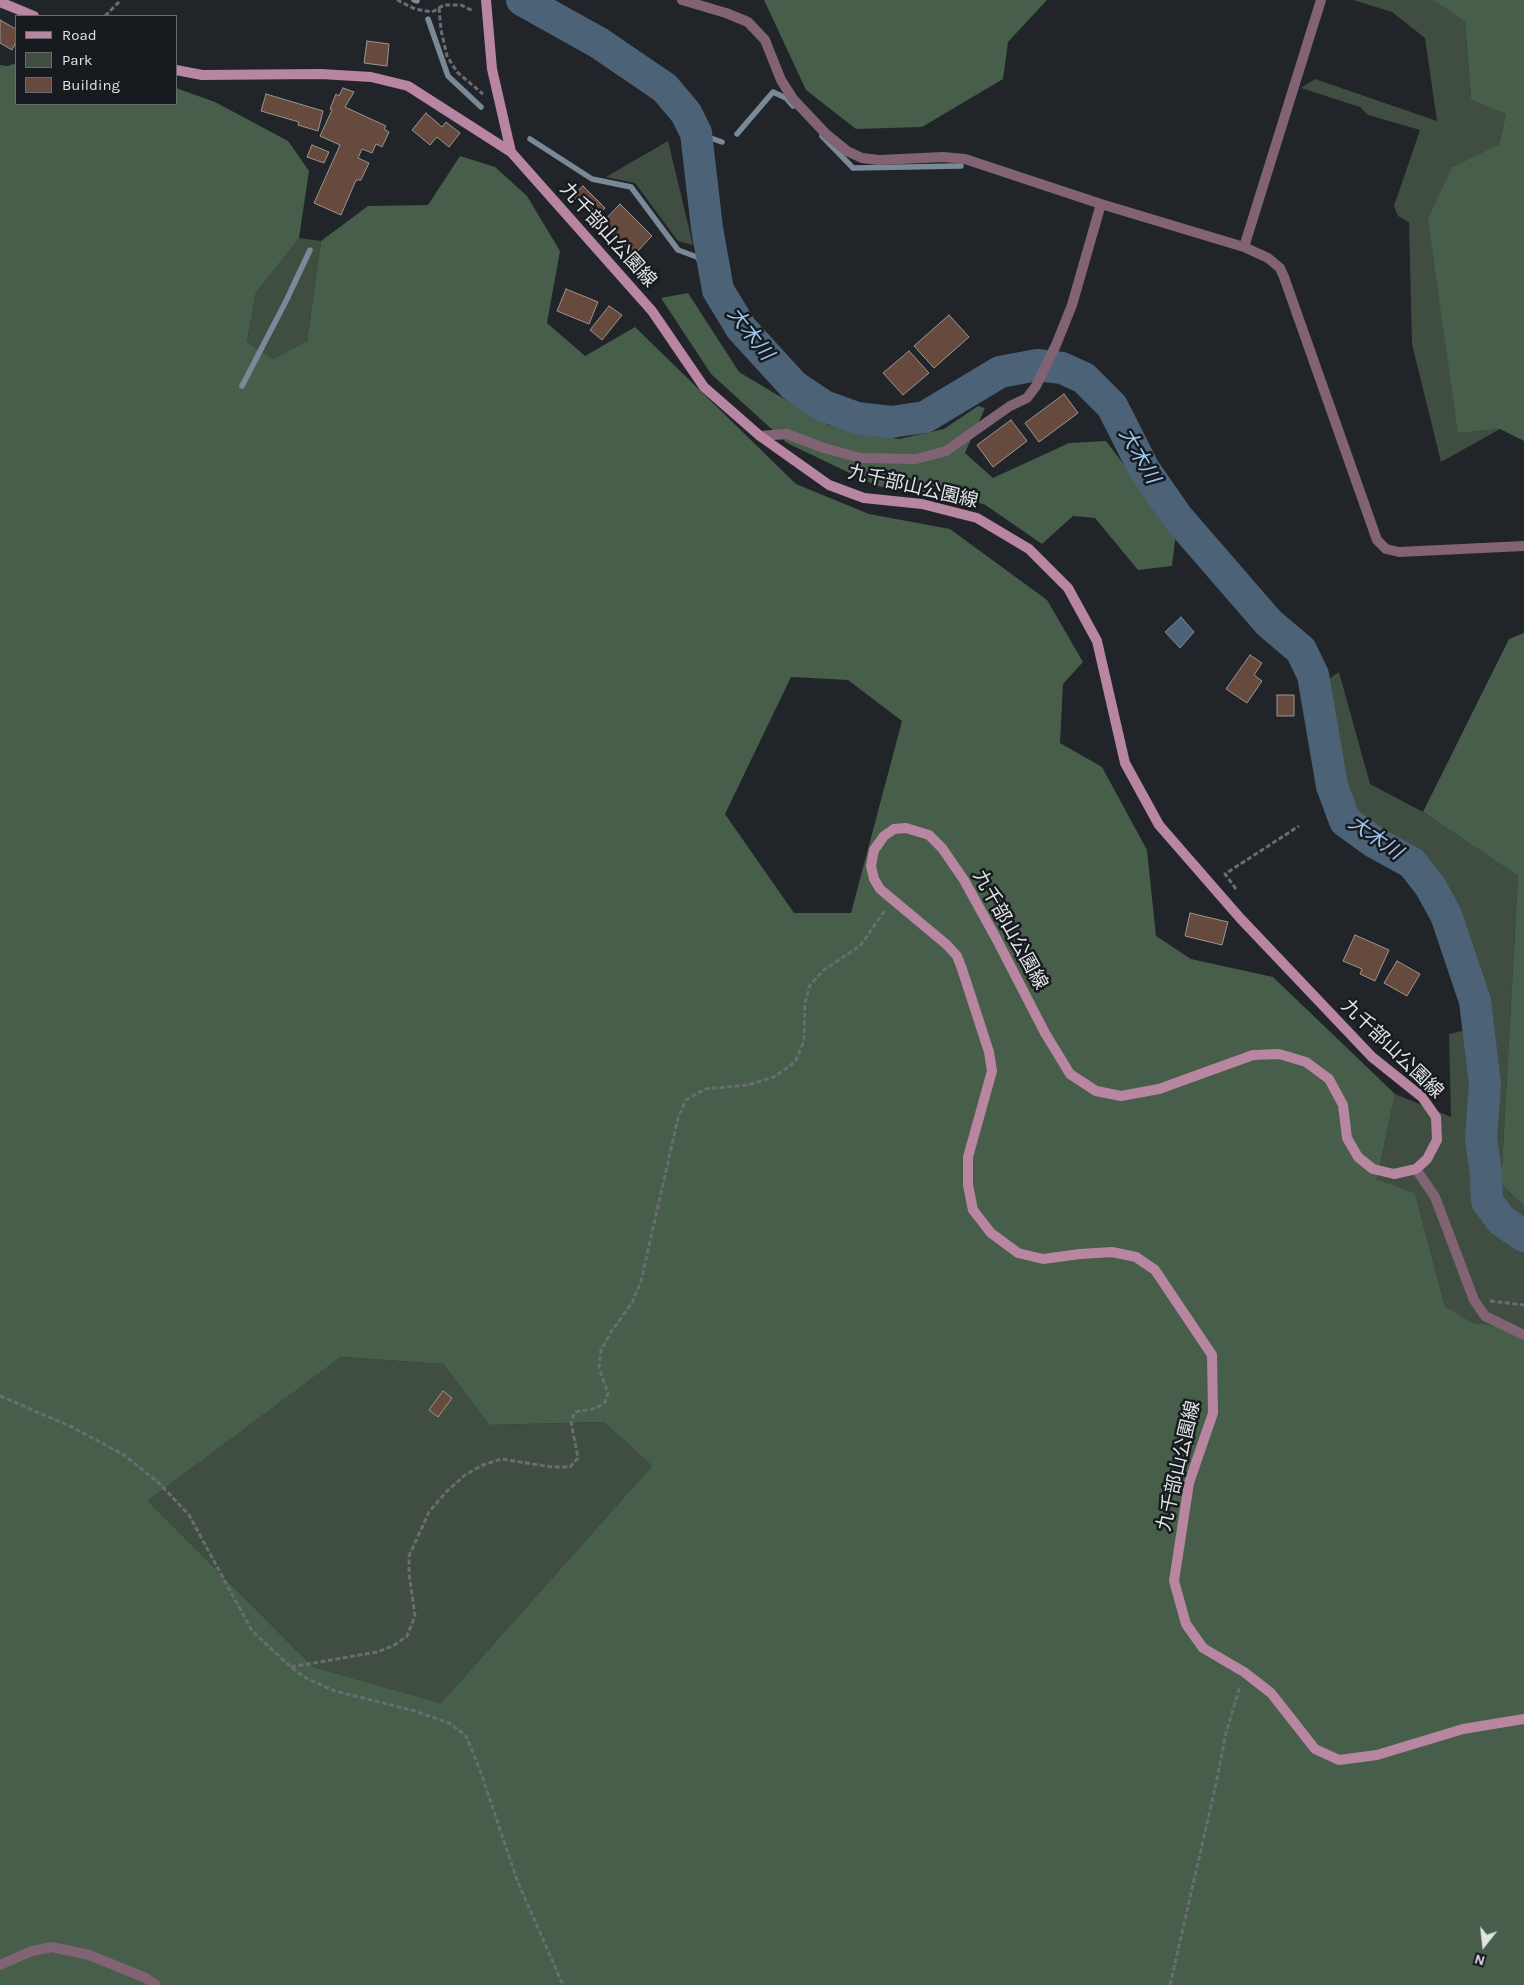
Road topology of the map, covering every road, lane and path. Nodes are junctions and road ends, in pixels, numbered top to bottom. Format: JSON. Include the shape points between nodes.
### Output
{"nodes":[{"id":1,"x":121,"y":0,"type":"edge"},
{"id":2,"x":397,"y":0,"type":"edge"},
{"id":3,"x":486,"y":0,"type":"edge"},
{"id":4,"x":682,"y":0,"type":"edge"},
{"id":5,"x":1321,"y":0,"type":"edge"},
{"id":6,"x":0,"y":2,"type":"edge"},
{"id":7,"x":439,"y":8,"type":"junction"},
{"id":8,"x":32,"y":15,"type":"edge"},
{"id":9,"x":106,"y":15,"type":"edge"},
{"id":10,"x":488,"y":18,"type":"junction"},
{"id":11,"x":178,"y":70,"type":"edge"},
{"id":12,"x":498,"y":96,"type":"junction"},
{"id":13,"x":511,"y":152,"type":"junction"},
{"id":14,"x":1101,"y":204,"type":"junction"},
{"id":15,"x":1244,"y":247,"type":"junction"},
{"id":16,"x":760,"y":436,"type":"junction"},
{"id":17,"x":1524,"y":546,"type":"edge"},
{"id":18,"x":1299,"y":826,"type":"dead end"},
{"id":19,"x":1240,"y":896,"type":"dead end"},
{"id":20,"x":892,"y":900,"type":"junction"},
{"id":21,"x":1416,"y":1168,"type":"junction"},
{"id":22,"x":1474,"y":1300,"type":"junction"},
{"id":23,"x":1524,"y":1306,"type":"edge"},
{"id":24,"x":1524,"y":1334,"type":"edge"},
{"id":25,"x":0,"y":1396,"type":"edge"},
{"id":26,"x":291,"y":1667,"type":"junction"},
{"id":27,"x":1244,"y":1672,"type":"junction"},
{"id":28,"x":1524,"y":1720,"type":"edge"},
{"id":29,"x":0,"y":1964,"type":"edge"},
{"id":30,"x":156,"y":1985,"type":"edge"},
{"id":31,"x":564,"y":1985,"type":"edge"},
{"id":32,"x":1170,"y":1985,"type":"edge"}],
"edges":[{"from":1,"to":9,"type":"path"},
{"from":2,"to":7,"type":"path","via":[[414,9],[432,12]]},
{"from":3,"to":10,"type":"main road"},
{"from":4,"to":14,"type":"street","via":[[748,22],[765,40],[781,80],[793,99],[846,151],[862,158],[879,160],[943,156],[964,159]]},
{"from":5,"to":15,"type":"street"},
{"from":6,"to":8,"type":"main road"},
{"from":7,"to":10,"type":"path","via":[[461,5]]},
{"from":7,"to":12,"type":"path","via":[[447,56],[457,72],[482,94]]},
{"from":10,"to":12,"type":"main road","via":[[492,69]]},
{"from":11,"to":13,"type":"main road","name":"九千部山公園線","via":[[202,75],[370,77],[408,86]]},
{"from":12,"to":13,"type":"main road"},
{"from":13,"to":16,"type":"main road","name":"九千部山公園線","via":[[652,311],[704,387]]},
{"from":14,"to":15,"type":"street"},
{"from":14,"to":16,"type":"street","via":[[1072,305],[1056,345],[1027,398],[1010,406],[946,451],[916,459],[861,458],[787,434]]},
{"from":15,"to":17,"type":"street","via":[[1268,258],[1280,268],[1377,540],[1386,548],[1399,552]]},
{"from":16,"to":21,"type":"main road","name":"九千部山公園線","via":[[829,485],[864,498],[922,504],[976,518],[1029,549],[1068,588],[1096,641],[1125,764],[1159,825],[1240,918],[1372,1057],[1422,1097],[1436,1117],[1437,1140],[1427,1159]]},
{"from":18,"to":19,"type":"path","via":[[1225,874]]},
{"from":20,"to":21,"type":"main road","name":"九千部山公園線","via":[[874,879],[871,866],[874,850],[894,829],[906,828],[929,835],[964,880],[1070,1074],[1096,1091],[1120,1096],[1160,1089],[1253,1055],[1279,1054],[1306,1062],[1328,1079],[1344,1105],[1347,1138],[1358,1157],[1373,1169],[1394,1174]]},
{"from":20,"to":26,"type":"path","via":[[860,946],[824,970],[810,985],[805,1003],[804,1041],[795,1062],[774,1076],[748,1085],[704,1089],[686,1100],[678,1118],[641,1281],[632,1303],[601,1350],[599,1368],[608,1393],[605,1402],[597,1408],[575,1412],[571,1422],[578,1458],[570,1467],[552,1468],[502,1459],[465,1475],[429,1512],[409,1556],[408,1574],[415,1616],[407,1636],[376,1652]]},
{"from":20,"to":27,"type":"main road","name":"九千部山公園線","via":[[947,944],[956,956],[989,1052],[992,1071],[968,1157],[968,1185],[973,1210],[991,1233],[1018,1253],[1043,1259],[1112,1252],[1136,1257],[1155,1270],[1212,1355],[1213,1413],[1189,1483],[1174,1580],[1186,1624],[1203,1648]]},
{"from":21,"to":22,"type":"street","via":[[1435,1197]]},
{"from":22,"to":23,"type":"path"},
{"from":22,"to":24,"type":"street","via":[[1485,1316]]},
{"from":25,"to":26,"type":"path","via":[[124,1454],[159,1483],[189,1515],[252,1631]]},
{"from":26,"to":31,"type":"path","via":[[335,1691],[448,1723],[466,1736],[517,1880]]},
{"from":27,"to":28,"type":"main road","name":"九千部山公園線","via":[[1271,1694],[1315,1749],[1339,1760],[1377,1756],[1463,1729]]},
{"from":27,"to":32,"type":"path","via":[[1226,1733]]},
{"from":29,"to":30,"type":"street","via":[[32,1950],[52,1947],[89,1955]]}]}
